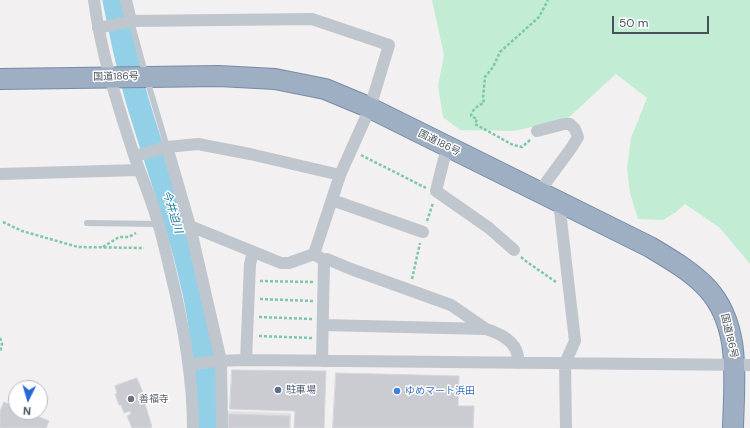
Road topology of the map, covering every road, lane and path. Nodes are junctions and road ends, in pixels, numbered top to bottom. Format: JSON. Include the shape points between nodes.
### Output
{"nodes":[{"id":1,"x":94,"y":0,"type":"edge"},
{"id":2,"x":126,"y":0,"type":"edge"},
{"id":3,"x":548,"y":0,"type":"edge"},
{"id":4,"x":129,"y":21,"type":"junction"},
{"id":5,"x":102,"y":27,"type":"junction"},
{"id":6,"x":143,"y":76,"type":"junction"},
{"id":7,"x":115,"y":78,"type":"junction"},
{"id":8,"x":0,"y":79,"type":"edge"},
{"id":9,"x":370,"y":108,"type":"junction"},
{"id":10,"x":537,"y":131,"type":"joint"},
{"id":11,"x":164,"y":148,"type":"junction"},
{"id":12,"x":450,"y":148,"type":"junction"},
{"id":13,"x":352,"y":150,"type":"junction"},
{"id":14,"x":137,"y":156,"type":"junction"},
{"id":15,"x":140,"y":170,"type":"junction"},
{"id":16,"x":0,"y":174,"type":"edge"},
{"id":17,"x":340,"y":175,"type":"junction"},
{"id":18,"x":436,"y":192,"type":"junction"},
{"id":19,"x":539,"y":192,"type":"junction"},
{"id":20,"x":332,"y":200,"type":"junction"},
{"id":21,"x":559,"y":202,"type":"junction"},
{"id":22,"x":3,"y":222,"type":"dead end"},
{"id":23,"x":87,"y":223,"type":"dead end"},
{"id":24,"x":159,"y":224,"type":"junction"},
{"id":25,"x":190,"y":226,"type":"junction"},
{"id":26,"x":423,"y":232,"type":"dead end"},
{"id":27,"x":129,"y":237,"type":"dead end"},
{"id":28,"x":102,"y":247,"type":"dead end"},
{"id":29,"x":144,"y":248,"type":"dead end"},
{"id":30,"x":514,"y":250,"type":"joint"},
{"id":31,"x":253,"y":252,"type":"junction"},
{"id":32,"x":319,"y":257,"type":"junction"},
{"id":33,"x":249,"y":280,"type":"junction"},
{"id":34,"x":324,"y":283,"type":"junction"},
{"id":35,"x":569,"y":289,"type":"junction"},
{"id":36,"x":248,"y":298,"type":"junction"},
{"id":37,"x":323,"y":302,"type":"junction"},
{"id":38,"x":248,"y":316,"type":"junction"},
{"id":39,"x":323,"y":322,"type":"junction"},
{"id":40,"x":486,"y":329,"type":"junction"},
{"id":41,"x":247,"y":336,"type":"junction"},
{"id":42,"x":0,"y":338,"type":"edge"},
{"id":43,"x":322,"y":338,"type":"junction"},
{"id":44,"x":0,"y":352,"type":"edge"},
{"id":45,"x":246,"y":360,"type":"junction"},
{"id":46,"x":218,"y":361,"type":"junction"},
{"id":47,"x":322,"y":361,"type":"junction"},
{"id":48,"x":518,"y":363,"type":"junction"},
{"id":49,"x":565,"y":363,"type":"junction"},
{"id":50,"x":191,"y":365,"type":"junction"},
{"id":51,"x":742,"y":365,"type":"edge"},
{"id":52,"x":193,"y":428,"type":"edge"},
{"id":53,"x":222,"y":428,"type":"edge"},
{"id":54,"x":566,"y":428,"type":"edge"},
{"id":55,"x":733,"y":428,"type":"edge"}],
"edges":[{"from":1,"to":5,"type":"street"},
{"from":2,"to":4,"type":"street"},
{"from":3,"to":10,"type":"path","via":[[539,17],[500,52],[485,77],[484,103],[473,110],[471,116],[477,119],[475,124],[513,145],[522,147]]},
{"from":4,"to":5,"type":"street"},
{"from":4,"to":6,"type":"lane"},
{"from":4,"to":9,"type":"street","via":[[312,18],[378,40],[389,45]]},
{"from":5,"to":7,"type":"street"},
{"from":6,"to":7,"type":"highway","name":"国道186号"},
{"from":6,"to":9,"type":"highway","name":"国道186号","via":[[276,79],[325,89]]},
{"from":6,"to":11,"type":"lane"},
{"from":7,"to":8,"type":"highway","name":"国道186号"},
{"from":7,"to":14,"type":"street"},
{"from":9,"to":12,"type":"highway","name":"国道186号"},
{"from":9,"to":13,"type":"street"},
{"from":10,"to":19,"type":"street","via":[[570,124],[578,137]]},
{"from":11,"to":14,"type":"street"},
{"from":11,"to":17,"type":"street","via":[[198,144]]},
{"from":11,"to":25,"type":"street"},
{"from":12,"to":18,"type":"street","via":[[444,159]]},
{"from":12,"to":19,"type":"highway","name":"国道186号"},
{"from":13,"to":17,"type":"street"},
{"from":13,"to":18,"type":"path"},
{"from":14,"to":15,"type":"street"},
{"from":15,"to":16,"type":"street"},
{"from":15,"to":24,"type":"street"},
{"from":17,"to":20,"type":"street"},
{"from":18,"to":30,"type":"street","via":[[489,228]]},
{"from":19,"to":21,"type":"highway","name":"国道186号"},
{"from":20,"to":26,"type":"street"},
{"from":20,"to":32,"type":"street"},
{"from":21,"to":35,"type":"street"},
{"from":21,"to":51,"type":"highway","name":"国道186号","via":[[650,247],[685,269],[707,288],[723,310]]},
{"from":22,"to":29,"type":"path","via":[[22,231],[78,247]]},
{"from":23,"to":24,"type":"lane"},
{"from":24,"to":50,"type":"street"},
{"from":25,"to":31,"type":"street"},
{"from":25,"to":46,"type":"street"},
{"from":27,"to":28,"type":"path","via":[[119,238]]},
{"from":30,"to":35,"type":"path","via":[[527,262]]},
{"from":31,"to":32,"type":"street","via":[[281,264]]},
{"from":31,"to":33,"type":"street"},
{"from":32,"to":34,"type":"street"},
{"from":32,"to":40,"type":"street","via":[[450,305]]},
{"from":33,"to":34,"type":"path"},
{"from":33,"to":36,"type":"street"},
{"from":34,"to":37,"type":"street"},
{"from":35,"to":49,"type":"street","via":[[575,341]]},
{"from":36,"to":37,"type":"path"},
{"from":36,"to":38,"type":"street"},
{"from":37,"to":39,"type":"street"},
{"from":38,"to":39,"type":"path"},
{"from":38,"to":41,"type":"street"},
{"from":39,"to":40,"type":"street"},
{"from":39,"to":43,"type":"street"},
{"from":40,"to":48,"type":"street","via":[[506,336],[516,350]]},
{"from":41,"to":43,"type":"path"},
{"from":41,"to":45,"type":"street"},
{"from":42,"to":44,"type":"path"},
{"from":43,"to":47,"type":"street"},
{"from":45,"to":46,"type":"street"},
{"from":45,"to":47,"type":"street"},
{"from":46,"to":50,"type":"street"},
{"from":46,"to":53,"type":"street"},
{"from":47,"to":48,"type":"street"},
{"from":48,"to":49,"type":"street"},
{"from":49,"to":51,"type":"street"},
{"from":49,"to":54,"type":"street"},
{"from":50,"to":52,"type":"street"},
{"from":51,"to":55,"type":"highway","name":"国道186号"}]}
